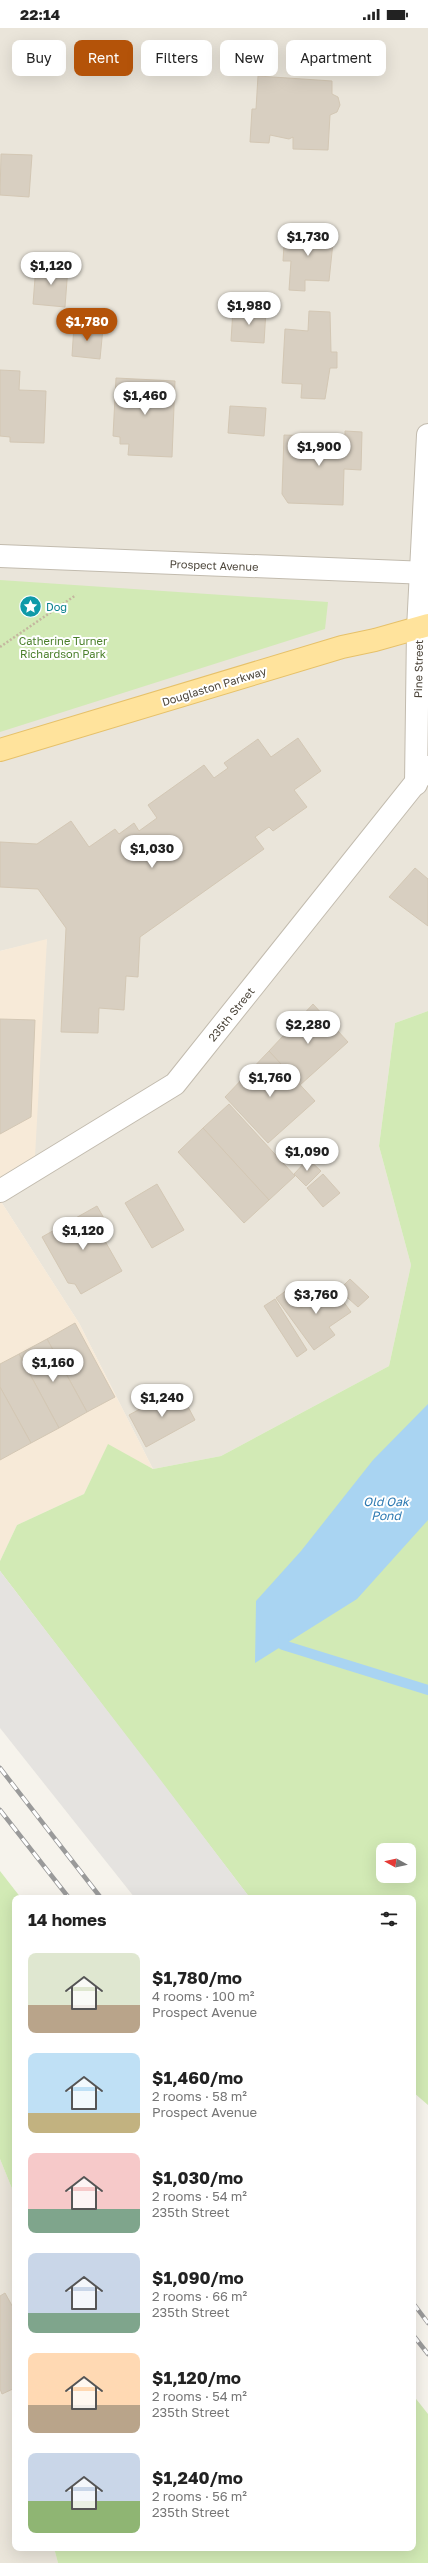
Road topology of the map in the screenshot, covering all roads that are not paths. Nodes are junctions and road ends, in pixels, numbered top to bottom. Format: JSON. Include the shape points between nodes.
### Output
{"nodes":[{"id":1,"x":428,"y":435,"type":"edge"},
{"id":2,"x":0,"y":556,"type":"edge"},
{"id":3,"x":424,"y":573,"type":"edge"},
{"id":4,"x":423,"y":627,"type":"edge"},
{"id":5,"x":0,"y":750,"type":"edge"},
{"id":6,"x":422,"y":775,"type":"edge"},
{"id":7,"x":0,"y":1191,"type":"edge"}],
"edges":[{"from":1,"to":3,"type":"street","name":"Pine Street"},
{"from":2,"to":3,"type":"street","name":"Prospect Avenue"},
{"from":3,"to":4,"type":"street","name":"Pine Street"},
{"from":4,"to":5,"type":"main road","name":"Douglaston Parkway","via":[[342,647]]},
{"from":4,"to":6,"type":"street","name":"Pine Street"},
{"from":6,"to":7,"type":"street","name":"235th Street","via":[[175,1084]]}]}
